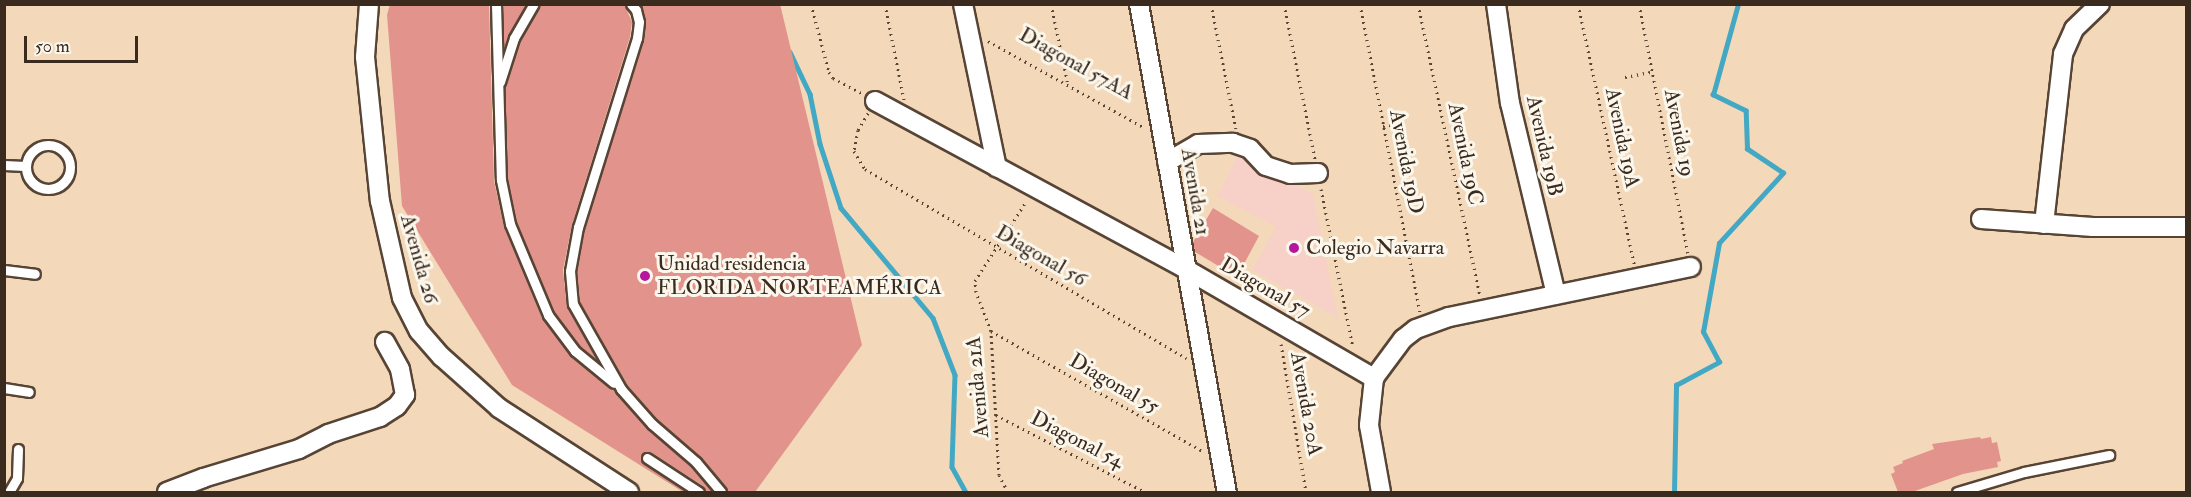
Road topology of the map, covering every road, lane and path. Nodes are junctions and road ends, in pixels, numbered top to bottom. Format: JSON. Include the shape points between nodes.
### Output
{"nodes":[{"id":1,"x":369,"y":4,"type":"edge"},
{"id":2,"x":496,"y":4,"type":"edge"},
{"id":3,"x":534,"y":4,"type":"edge"},
{"id":4,"x":631,"y":4,"type":"edge"},
{"id":5,"x":811,"y":4,"type":"edge"},
{"id":6,"x":885,"y":4,"type":"edge"},
{"id":7,"x":963,"y":4,"type":"edge"},
{"id":8,"x":1051,"y":4,"type":"edge"},
{"id":9,"x":1139,"y":4,"type":"edge"},
{"id":10,"x":1210,"y":4,"type":"edge"},
{"id":11,"x":1360,"y":4,"type":"edge"},
{"id":12,"x":1418,"y":4,"type":"edge"},
{"id":13,"x":1496,"y":4,"type":"edge"},
{"id":14,"x":1578,"y":4,"type":"edge"},
{"id":15,"x":1639,"y":4,"type":"edge"},
{"id":16,"x":2100,"y":4,"type":"edge"},
{"id":17,"x":968,"y":30,"type":"junction"},
{"id":18,"x":1651,"y":72,"type":"junction"},
{"id":19,"x":1625,"y":77,"type":"dead end"},
{"id":20,"x":1068,"y":85,"type":"junction"},
{"id":21,"x":497,"y":93,"type":"junction"},
{"id":22,"x":875,"y":101,"type":"junction"},
{"id":23,"x":908,"y":119,"type":"junction"},
{"id":24,"x":1396,"y":124,"type":"dead end"},
{"id":25,"x":1383,"y":126,"type":"junction"},
{"id":26,"x":1162,"y":137,"type":"junction"},
{"id":27,"x":1239,"y":146,"type":"junction"},
{"id":28,"x":1167,"y":162,"type":"junction"},
{"id":29,"x":4,"y":165,"type":"edge"},
{"id":30,"x":25,"y":166,"type":"junction"},
{"id":31,"x":997,"y":168,"type":"junction"},
{"id":32,"x":1318,"y":173,"type":"dead end"},
{"id":33,"x":1035,"y":188,"type":"junction"},
{"id":34,"x":1981,"y":219,"type":"dead end"},
{"id":35,"x":2044,"y":224,"type":"junction"},
{"id":36,"x":2187,"y":227,"type":"edge"},
{"id":37,"x":996,"y":248,"type":"junction"},
{"id":38,"x":1691,"y":267,"type":"joint"},
{"id":39,"x":1184,"y":268,"type":"junction"},
{"id":40,"x":4,"y":270,"type":"edge"},
{"id":41,"x":35,"y":274,"type":"dead end"},
{"id":42,"x":1638,"y":278,"type":"junction"},
{"id":43,"x":1556,"y":295,"type":"junction"},
{"id":44,"x":1483,"y":310,"type":"junction"},
{"id":45,"x":1277,"y":321,"type":"junction"},
{"id":46,"x":1423,"y":325,"type":"junction"},
{"id":47,"x":991,"y":331,"type":"junction"},
{"id":48,"x":385,"y":342,"type":"dead end"},
{"id":49,"x":1203,"y":368,"type":"junction"},
{"id":50,"x":1374,"y":378,"type":"junction"},
{"id":51,"x":4,"y":388,"type":"edge"},
{"id":52,"x":621,"y":389,"type":"junction"},
{"id":53,"x":30,"y":392,"type":"dead end"},
{"id":54,"x":996,"y":415,"type":"junction"},
{"id":55,"x":18,"y":450,"type":"dead end"},
{"id":56,"x":2109,"y":455,"type":"dead end"},
{"id":57,"x":647,"y":458,"type":"dead end"},
{"id":58,"x":1221,"y":462,"type":"junction"},
{"id":59,"x":9,"y":492,"type":"edge"},
{"id":60,"x":167,"y":492,"type":"edge"},
{"id":61,"x":629,"y":492,"type":"edge"},
{"id":62,"x":699,"y":492,"type":"edge"},
{"id":63,"x":721,"y":492,"type":"edge"},
{"id":64,"x":1008,"y":492,"type":"edge"},
{"id":65,"x":1145,"y":492,"type":"edge"},
{"id":66,"x":1227,"y":492,"type":"edge"},
{"id":67,"x":1306,"y":492,"type":"edge"},
{"id":68,"x":1381,"y":492,"type":"edge"},
{"id":69,"x":1957,"y":492,"type":"edge"}],
"edges":[{"from":1,"to":61,"type":"street","name":"Avenida 26","via":[[365,57],[380,201],[402,298],[419,331],[499,408]]},
{"from":2,"to":21,"type":"lane"},
{"from":3,"to":21,"type":"lane","via":[[514,38]]},
{"from":4,"to":52,"type":"lane","via":[[639,22],[637,38],[586,200],[570,271],[573,304]]},
{"from":5,"to":22,"type":"path","via":[[829,72]]},
{"from":6,"to":23,"type":"path"},
{"from":7,"to":17,"type":"street"},
{"from":8,"to":20,"type":"path"},
{"from":9,"to":26,"type":"street","name":"Avenida 21"},
{"from":10,"to":27,"type":"path"},
{"from":11,"to":25,"type":"path","name":"Avenida 19D"},
{"from":12,"to":44,"type":"path","name":"Avenida 19C"},
{"from":13,"to":43,"type":"street","name":"Avenida 19B","via":[[1510,103]]},
{"from":14,"to":42,"type":"path","name":"Avenida 19A"},
{"from":15,"to":18,"type":"path","name":"Avenida 19"},
{"from":16,"to":35,"type":"street","via":[[2074,29],[2063,54]]},
{"from":17,"to":20,"type":"path","name":"Diagonal 57AA"},
{"from":17,"to":31,"type":"street"},
{"from":18,"to":19,"type":"path"},
{"from":18,"to":38,"type":"path","name":"Avenida 19"},
{"from":20,"to":26,"type":"path","name":"Diagonal 57AA"},
{"from":21,"to":52,"type":"lane","via":[[501,180],[520,252],[548,315],[576,351]]},
{"from":22,"to":23,"type":"street","name":"Diagonal 57"},
{"from":22,"to":37,"type":"path","name":"Diagonal 56","via":[[858,130],[854,151],[865,169]]},
{"from":23,"to":31,"type":"street","name":"Diagonal 57"},
{"from":24,"to":25,"type":"path"},
{"from":25,"to":46,"type":"path","name":"Avenida 19D"},
{"from":26,"to":28,"type":"street","name":"Avenida 21"},
{"from":27,"to":28,"type":"street","via":[[1198,144]]},
{"from":27,"to":32,"type":"street","via":[[1250,149],[1266,166],[1290,174]]},
{"from":28,"to":39,"type":"street","name":"Avenida 21"},
{"from":29,"to":30,"type":"lane"},
{"from":30,"to":30,"type":"lane","via":[[29,180],[47,189],[61,185],[70,167],[66,154],[48,144],[30,153]]},
{"from":31,"to":33,"type":"street","name":"Diagonal 57"},
{"from":33,"to":37,"type":"path","name":"Avenida 21A"},
{"from":33,"to":39,"type":"street","name":"Diagonal 57"},
{"from":34,"to":35,"type":"street"},
{"from":35,"to":36,"type":"street"},
{"from":37,"to":47,"type":"path","name":"Avenida 21A","via":[[975,281],[975,292]]},
{"from":37,"to":49,"type":"path","name":"Diagonal 56"},
{"from":38,"to":42,"type":"street"},
{"from":39,"to":45,"type":"street","name":"Diagonal 57"},
{"from":39,"to":49,"type":"street","name":"Avenida 21"},
{"from":40,"to":41,"type":"lane"},
{"from":42,"to":43,"type":"street"},
{"from":43,"to":44,"type":"street"},
{"from":44,"to":46,"type":"street"},
{"from":45,"to":50,"type":"street","name":"Diagonal 57"},
{"from":45,"to":67,"type":"path","name":"Avenida 20A"},
{"from":46,"to":50,"type":"street","via":[[1403,339]]},
{"from":47,"to":54,"type":"path","name":"Avenida 21A"},
{"from":47,"to":58,"type":"path","name":"Diagonal 55"},
{"from":48,"to":60,"type":"street","via":[[400,369],[405,395],[397,406],[380,417],[328,434],[299,449]]},
{"from":49,"to":58,"type":"street","name":"Avenida 21"},
{"from":50,"to":68,"type":"street","via":[[1369,425]]},
{"from":51,"to":53,"type":"lane"},
{"from":52,"to":63,"type":"lane"},
{"from":54,"to":64,"type":"path","name":"Avenida 21A","via":[[999,476]]},
{"from":54,"to":65,"type":"path","name":"Diagonal 54"},
{"from":55,"to":59,"type":"lane","via":[[17,478]]},
{"from":56,"to":69,"type":"lane","via":[[2025,472]]},
{"from":57,"to":62,"type":"lane"},
{"from":58,"to":66,"type":"street","name":"Avenida 21"}]}
